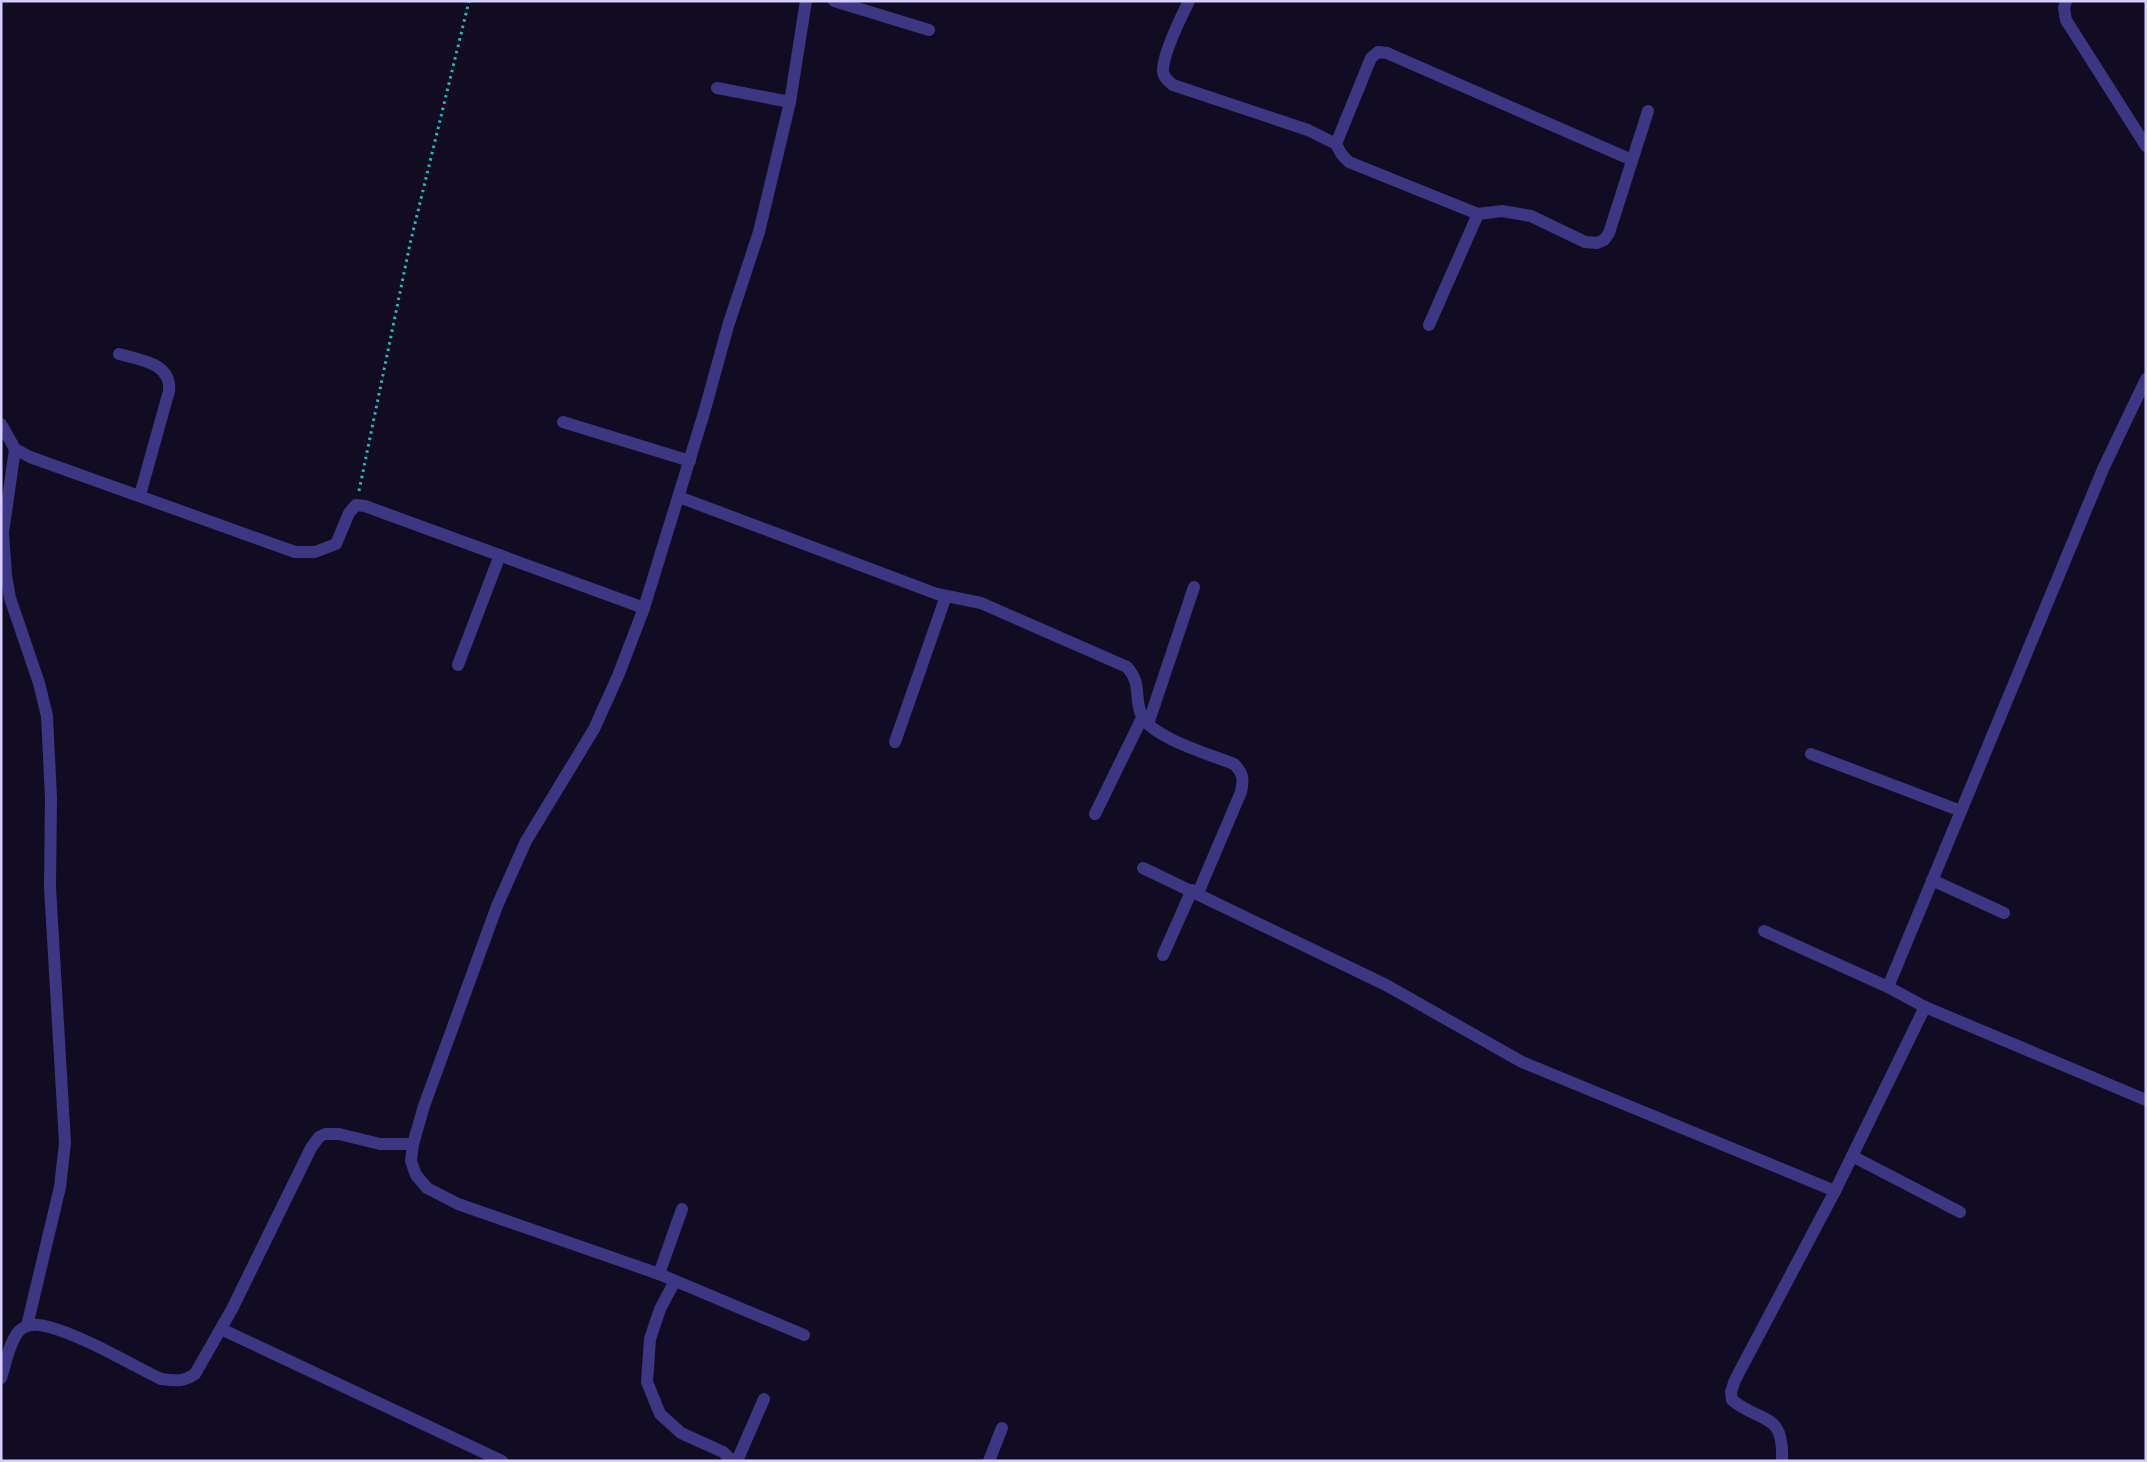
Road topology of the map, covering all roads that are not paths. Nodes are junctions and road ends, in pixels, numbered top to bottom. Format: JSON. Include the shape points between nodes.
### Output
{"nodes":[{"id":1,"x":806,"y":1,"type":"edge"},
{"id":2,"x":834,"y":1,"type":"edge"},
{"id":3,"x":1189,"y":1,"type":"edge"},
{"id":4,"x":2066,"y":1,"type":"edge"},
{"id":5,"x":929,"y":30,"type":"dead end"},
{"id":6,"x":717,"y":88,"type":"dead end"},
{"id":7,"x":790,"y":102,"type":"junction"},
{"id":8,"x":1648,"y":111,"type":"dead end"},
{"id":9,"x":1336,"y":144,"type":"junction"},
{"id":10,"x":2146,"y":146,"type":"edge"},
{"id":11,"x":1632,"y":160,"type":"junction"},
{"id":12,"x":1478,"y":214,"type":"junction"},
{"id":13,"x":1429,"y":326,"type":"dead end"},
{"id":14,"x":119,"y":354,"type":"dead end"},
{"id":15,"x":2146,"y":379,"type":"edge"},
{"id":16,"x":562,"y":422,"type":"dead end"},
{"id":17,"x":1,"y":424,"type":"edge"},
{"id":18,"x":15,"y":450,"type":"junction"},
{"id":19,"x":690,"y":461,"type":"junction"},
{"id":20,"x":140,"y":495,"type":"junction"},
{"id":21,"x":679,"y":497,"type":"junction"},
{"id":22,"x":500,"y":555,"type":"junction"},
{"id":23,"x":1194,"y":588,"type":"dead end"},
{"id":24,"x":946,"y":596,"type":"junction"},
{"id":25,"x":644,"y":608,"type":"junction"},
{"id":26,"x":458,"y":665,"type":"dead end"},
{"id":27,"x":1145,"y":721,"type":"junction"},
{"id":28,"x":895,"y":742,"type":"dead end"},
{"id":29,"x":1812,"y":754,"type":"dead end"},
{"id":30,"x":1961,"y":811,"type":"junction"},
{"id":31,"x":1095,"y":814,"type":"dead end"},
{"id":32,"x":1143,"y":868,"type":"dead end"},
{"id":33,"x":1932,"y":880,"type":"junction"},
{"id":34,"x":1195,"y":892,"type":"junction"},
{"id":35,"x":2004,"y":913,"type":"dead end"},
{"id":36,"x":1764,"y":931,"type":"dead end"},
{"id":37,"x":1162,"y":955,"type":"dead end"},
{"id":38,"x":1888,"y":987,"type":"junction"},
{"id":39,"x":1925,"y":1007,"type":"junction"},
{"id":40,"x":2146,"y":1100,"type":"edge"},
{"id":41,"x":413,"y":1144,"type":"junction"},
{"id":42,"x":1852,"y":1156,"type":"junction"},
{"id":43,"x":1835,"y":1190,"type":"junction"},
{"id":44,"x":682,"y":1209,"type":"dead end"},
{"id":45,"x":1960,"y":1212,"type":"dead end"},
{"id":46,"x":659,"y":1274,"type":"junction"},
{"id":47,"x":675,"y":1281,"type":"junction"},
{"id":48,"x":27,"y":1326,"type":"junction"},
{"id":49,"x":221,"y":1329,"type":"junction"},
{"id":50,"x":804,"y":1335,"type":"dead end"},
{"id":51,"x":1,"y":1378,"type":"edge"},
{"id":52,"x":764,"y":1399,"type":"dead end"},
{"id":53,"x":1002,"y":1428,"type":"dead end"},
{"id":54,"x":502,"y":1461,"type":"edge"},
{"id":55,"x":732,"y":1461,"type":"edge"},
{"id":56,"x":737,"y":1461,"type":"edge"},
{"id":57,"x":989,"y":1461,"type":"edge"},
{"id":58,"x":1782,"y":1461,"type":"edge"}],
"edges":[{"from":1,"to":7,"type":"street"},
{"from":2,"to":5,"type":"street"},
{"from":3,"to":9,"type":"street","via":[[1176,27],[1162,70],[1166,79],[1173,85],[1286,121]]},
{"from":4,"to":10,"type":"street","via":[[2066,20]]},
{"from":6,"to":7,"type":"street"},
{"from":7,"to":19,"type":"street","via":[[759,232],[728,326]]},
{"from":8,"to":11,"type":"street"},
{"from":9,"to":11,"type":"street","via":[[1370,58],[1378,52],[1387,53]]},
{"from":9,"to":12,"type":"street","via":[[1350,162]]},
{"from":11,"to":12,"type":"street","via":[[1609,233],[1597,243],[1585,242],[1531,216],[1502,211]]},
{"from":12,"to":13,"type":"street"},
{"from":14,"to":20,"type":"street","via":[[153,364],[169,379],[169,391]]},
{"from":15,"to":30,"type":"street","via":[[2103,469]]},
{"from":16,"to":19,"type":"street"},
{"from":17,"to":18,"type":"street"},
{"from":18,"to":20,"type":"street"},
{"from":18,"to":48,"type":"street","via":[[4,533],[6,574],[10,598],[47,716],[51,798],[50,887],[65,1143],[58,1196]]},
{"from":19,"to":21,"type":"street"},
{"from":20,"to":22,"type":"street","via":[[295,552],[315,552],[336,544],[349,513],[356,505]]},
{"from":21,"to":24,"type":"street"},
{"from":21,"to":25,"type":"street"},
{"from":22,"to":25,"type":"street"},
{"from":22,"to":26,"type":"street"},
{"from":23,"to":27,"type":"street"},
{"from":24,"to":27,"type":"street","via":[[981,603],[1128,666],[1138,686],[1139,710]]},
{"from":24,"to":28,"type":"street"},
{"from":25,"to":41,"type":"street","via":[[594,729],[526,841],[497,906]]},
{"from":27,"to":31,"type":"street"},
{"from":27,"to":34,"type":"street","via":[[1166,736],[1234,764],[1242,772],[1241,792]]},
{"from":29,"to":30,"type":"street"},
{"from":30,"to":33,"type":"street"},
{"from":32,"to":34,"type":"street"},
{"from":33,"to":35,"type":"street"},
{"from":33,"to":38,"type":"street"},
{"from":34,"to":37,"type":"street"},
{"from":34,"to":43,"type":"street","via":[[1386,985],[1522,1062]]},
{"from":36,"to":38,"type":"street"},
{"from":38,"to":39,"type":"street"},
{"from":39,"to":40,"type":"street"},
{"from":39,"to":42,"type":"street"},
{"from":41,"to":46,"type":"street","via":[[411,1161],[416,1175],[427,1188],[458,1204]]},
{"from":41,"to":49,"type":"street","via":[[380,1144],[338,1134],[320,1137],[311,1148]]},
{"from":42,"to":43,"type":"street"},
{"from":42,"to":45,"type":"street"},
{"from":43,"to":58,"type":"street","via":[[1731,1392],[1732,1400],[1771,1420],[1780,1432]]},
{"from":44,"to":46,"type":"street"},
{"from":46,"to":47,"type":"street"},
{"from":47,"to":50,"type":"street"},
{"from":47,"to":55,"type":"street","via":[[660,1309],[650,1339],[647,1382],[660,1414],[681,1434],[723,1452]]},
{"from":48,"to":49,"type":"street","via":[[49,1327],[161,1379],[175,1381],[186,1380],[195,1374]]},
{"from":48,"to":51,"type":"street","via":[[14,1340]]},
{"from":49,"to":54,"type":"street"},
{"from":52,"to":56,"type":"street"},
{"from":53,"to":57,"type":"street"}]}
